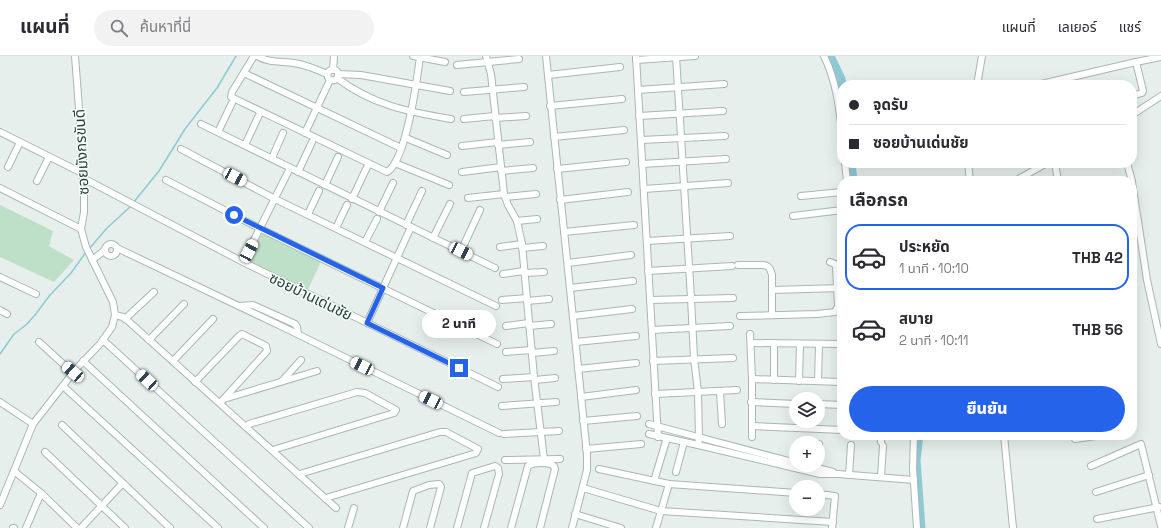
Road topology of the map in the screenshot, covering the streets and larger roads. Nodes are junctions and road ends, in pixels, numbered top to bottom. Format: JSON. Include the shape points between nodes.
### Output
{"nodes":[{"id":1,"x":75,"y":56,"type":"edge"},
{"id":2,"x":254,"y":56,"type":"edge"},
{"id":3,"x":257,"y":56,"type":"edge"},
{"id":4,"x":334,"y":56,"type":"edge"},
{"id":5,"x":413,"y":56,"type":"edge"},
{"id":6,"x":546,"y":56,"type":"edge"},
{"id":7,"x":695,"y":56,"type":"edge"},
{"id":8,"x":824,"y":56,"type":"edge"},
{"id":9,"x":982,"y":56,"type":"edge"},
{"id":10,"x":420,"y":57,"type":"junction"},
{"id":11,"x":676,"y":57,"type":"edge"},
{"id":12,"x":1161,"y":57,"type":"edge"},
{"id":13,"x":636,"y":58,"type":"edge"},
{"id":14,"x":487,"y":59,"type":"edge"},
{"id":15,"x":519,"y":59,"type":"dead end"},
{"id":16,"x":445,"y":62,"type":"dead end"},
{"id":17,"x":1136,"y":62,"type":"junction"},
{"id":18,"x":457,"y":65,"type":"dead end"},
{"id":19,"x":620,"y":67,"type":"dead end"},
{"id":20,"x":244,"y":73,"type":"junction"},
{"id":21,"x":333,"y":75,"type":"junction"},
{"id":22,"x":548,"y":75,"type":"junction"},
{"id":23,"x":978,"y":80,"type":"edge"},
{"id":24,"x":1059,"y":80,"type":"edge"},
{"id":25,"x":724,"y":84,"type":"dead end"},
{"id":26,"x":416,"y":85,"type":"junction"},
{"id":27,"x":524,"y":87,"type":"dead end"},
{"id":28,"x":678,"y":87,"type":"junction"},
{"id":29,"x":492,"y":90,"type":"junction"},
{"id":30,"x":638,"y":90,"type":"junction"},
{"id":31,"x":450,"y":91,"type":"dead end"},
{"id":32,"x":464,"y":92,"type":"dead end"},
{"id":33,"x":837,"y":94,"type":"edge"},
{"id":34,"x":1137,"y":94,"type":"edge"},
{"id":35,"x":1161,"y":96,"type":"edge"},
{"id":36,"x":622,"y":99,"type":"dead end"},
{"id":37,"x":232,"y":103,"type":"dead end"},
{"id":38,"x":550,"y":106,"type":"junction"},
{"id":39,"x":317,"y":108,"type":"junction"},
{"id":40,"x":723,"y":110,"type":"dead end"},
{"id":41,"x":410,"y":112,"type":"junction"},
{"id":42,"x":1137,"y":112,"type":"edge"},
{"id":43,"x":680,"y":114,"type":"junction"},
{"id":44,"x":259,"y":116,"type":"dead end"},
{"id":45,"x":526,"y":116,"type":"dead end"},
{"id":46,"x":639,"y":116,"type":"junction"},
{"id":47,"x":495,"y":117,"type":"junction"},
{"id":48,"x":451,"y":119,"type":"dead end"},
{"id":49,"x":464,"y":119,"type":"dead end"},
{"id":50,"x":201,"y":124,"type":"dead end"},
{"id":51,"x":624,"y":130,"type":"dead end"},
{"id":52,"x":0,"y":132,"type":"edge"},
{"id":53,"x":218,"y":132,"type":"junction"},
{"id":54,"x":283,"y":133,"type":"dead end"},
{"id":55,"x":305,"y":133,"type":"junction"},
{"id":56,"x":725,"y":136,"type":"dead end"},
{"id":57,"x":406,"y":138,"type":"junction"},
{"id":58,"x":554,"y":138,"type":"junction"},
{"id":59,"x":681,"y":138,"type":"junction"},
{"id":60,"x":641,"y":140,"type":"junction"},
{"id":61,"x":20,"y":142,"type":"junction"},
{"id":62,"x":312,"y":142,"type":"dead end"},
{"id":63,"x":530,"y":142,"type":"dead end"},
{"id":64,"x":498,"y":144,"type":"junction"},
{"id":65,"x":245,"y":145,"type":"junction"},
{"id":66,"x":462,"y":146,"type":"dead end"},
{"id":67,"x":401,"y":148,"type":"junction"},
{"id":68,"x":181,"y":149,"type":"dead end"},
{"id":69,"x":447,"y":154,"type":"dead end"},
{"id":70,"x":49,"y":157,"type":"junction"},
{"id":71,"x":338,"y":157,"type":"dead end"},
{"id":72,"x":272,"y":158,"type":"junction"},
{"id":73,"x":726,"y":159,"type":"dead end"},
{"id":74,"x":626,"y":162,"type":"dead end"},
{"id":75,"x":683,"y":162,"type":"junction"},
{"id":76,"x":395,"y":163,"type":"junction"},
{"id":77,"x":642,"y":164,"type":"junction"},
{"id":78,"x":8,"y":167,"type":"dead end"},
{"id":79,"x":367,"y":167,"type":"dead end"},
{"id":80,"x":290,"y":168,"type":"junction"},
{"id":81,"x":533,"y":168,"type":"dead end"},
{"id":82,"x":1038,"y":168,"type":"edge"},
{"id":83,"x":501,"y":169,"type":"junction"},
{"id":84,"x":557,"y":169,"type":"junction"},
{"id":85,"x":298,"y":172,"type":"junction"},
{"id":86,"x":462,"y":172,"type":"dead end"},
{"id":87,"x":83,"y":176,"type":"junction"},
{"id":88,"x":1024,"y":176,"type":"edge"},
{"id":89,"x":166,"y":180,"type":"dead end"},
{"id":90,"x":37,"y":181,"type":"dead end"},
{"id":91,"x":393,"y":183,"type":"dead end"},
{"id":92,"x":728,"y":183,"type":"dead end"},
{"id":93,"x":325,"y":185,"type":"junction"},
{"id":94,"x":449,"y":185,"type":"dead end"},
{"id":95,"x":685,"y":186,"type":"junction"},
{"id":96,"x":0,"y":188,"type":"edge"},
{"id":97,"x":644,"y":189,"type":"junction"},
{"id":98,"x":319,"y":191,"type":"dead end"},
{"id":99,"x":422,"y":191,"type":"dead end"},
{"id":100,"x":628,"y":192,"type":"dead end"},
{"id":101,"x":837,"y":192,"type":"edge"},
{"id":102,"x":536,"y":194,"type":"dead end"},
{"id":103,"x":505,"y":196,"type":"junction"},
{"id":104,"x":801,"y":196,"type":"dead end"},
{"id":105,"x":352,"y":198,"type":"junction"},
{"id":106,"x":468,"y":198,"type":"dead end"},
{"id":107,"x":275,"y":199,"type":"junction"},
{"id":108,"x":560,"y":200,"type":"junction"},
{"id":109,"x":450,"y":204,"type":"dead end"},
{"id":110,"x":347,"y":205,"type":"dead end"},
{"id":111,"x":480,"y":210,"type":"dead end"},
{"id":112,"x":837,"y":211,"type":"edge"},
{"id":113,"x":379,"y":212,"type":"junction"},
{"id":114,"x":1137,"y":213,"type":"edge"},
{"id":115,"x":308,"y":214,"type":"junction"},
{"id":116,"x":793,"y":216,"type":"dead end"},
{"id":117,"x":377,"y":219,"type":"dead end"},
{"id":118,"x":537,"y":219,"type":"dead end"},
{"id":119,"x":517,"y":221,"type":"junction"},
{"id":120,"x":634,"y":225,"type":"dead end"},
{"id":121,"x":408,"y":226,"type":"junction"},
{"id":122,"x":336,"y":228,"type":"junction"},
{"id":123,"x":81,"y":229,"type":"junction"},
{"id":124,"x":260,"y":229,"type":"junction"},
{"id":125,"x":564,"y":232,"type":"junction"},
{"id":126,"x":730,"y":236,"type":"dead end"},
{"id":127,"x":433,"y":238,"type":"junction"},
{"id":128,"x":688,"y":238,"type":"junction"},
{"id":129,"x":646,"y":241,"type":"junction"},
{"id":130,"x":365,"y":242,"type":"junction"},
{"id":131,"x":522,"y":246,"type":"junction"},
{"id":132,"x":543,"y":246,"type":"dead end"},
{"id":133,"x":500,"y":247,"type":"dead end"},
{"id":134,"x":117,"y":248,"type":"junction"},
{"id":135,"x":105,"y":250,"type":"junction"},
{"id":136,"x":461,"y":251,"type":"junction"},
{"id":137,"x":631,"y":255,"type":"dead end"},
{"id":138,"x":91,"y":257,"type":"junction"},
{"id":139,"x":397,"y":257,"type":"junction"},
{"id":140,"x":243,"y":262,"type":"junction"},
{"id":141,"x":830,"y":262,"type":"dead end"},
{"id":142,"x":568,"y":263,"type":"junction"},
{"id":143,"x":495,"y":268,"type":"dead end"},
{"id":144,"x":690,"y":269,"type":"junction"},
{"id":145,"x":648,"y":271,"type":"junction"},
{"id":146,"x":524,"y":272,"type":"junction"},
{"id":147,"x":544,"y":272,"type":"dead end"},
{"id":148,"x":837,"y":272,"type":"edge"},
{"id":149,"x":502,"y":274,"type":"dead end"},
{"id":150,"x":0,"y":277,"type":"edge"},
{"id":151,"x":633,"y":281,"type":"dead end"},
{"id":152,"x":383,"y":288,"type":"junction"},
{"id":153,"x":570,"y":288,"type":"junction"},
{"id":154,"x":837,"y":289,"type":"edge"},
{"id":155,"x":772,"y":290,"type":"junction"},
{"id":156,"x":154,"y":292,"type":"dead end"},
{"id":157,"x":36,"y":294,"type":"dead end"},
{"id":158,"x":691,"y":298,"type":"junction"},
{"id":159,"x":733,"y":298,"type":"dead end"},
{"id":160,"x":527,"y":299,"type":"junction"},
{"id":161,"x":548,"y":299,"type":"dead end"},
{"id":162,"x":502,"y":300,"type":"dead end"},
{"id":163,"x":650,"y":300,"type":"junction"},
{"id":164,"x":184,"y":304,"type":"dead end"},
{"id":165,"x":496,"y":306,"type":"dead end"},
{"id":166,"x":837,"y":308,"type":"edge"},
{"id":167,"x":632,"y":309,"type":"dead end"},
{"id":168,"x":0,"y":310,"type":"edge"},
{"id":169,"x":7,"y":314,"type":"dead end"},
{"id":170,"x":772,"y":314,"type":"junction"},
{"id":171,"x":115,"y":315,"type":"junction"},
{"id":172,"x":573,"y":316,"type":"junction"},
{"id":173,"x":740,"y":316,"type":"dead end"},
{"id":174,"x":125,"y":318,"type":"junction"},
{"id":175,"x":213,"y":319,"type":"dead end"},
{"id":176,"x":367,"y":323,"type":"junction"},
{"id":177,"x":551,"y":324,"type":"dead end"},
{"id":178,"x":529,"y":325,"type":"junction"},
{"id":179,"x":506,"y":326,"type":"dead end"},
{"id":180,"x":730,"y":326,"type":"dead end"},
{"id":181,"x":692,"y":328,"type":"junction"},
{"id":182,"x":652,"y":330,"type":"junction"},
{"id":183,"x":750,"y":334,"type":"dead end"},
{"id":184,"x":636,"y":336,"type":"dead end"},
{"id":185,"x":103,"y":340,"type":"junction"},
{"id":186,"x":149,"y":340,"type":"junction"},
{"id":187,"x":39,"y":342,"type":"dead end"},
{"id":188,"x":576,"y":342,"type":"junction"},
{"id":189,"x":751,"y":343,"type":"junction"},
{"id":190,"x":774,"y":343,"type":"junction"},
{"id":191,"x":497,"y":344,"type":"dead end"},
{"id":192,"x":800,"y":344,"type":"junction"},
{"id":193,"x":819,"y":344,"type":"junction"},
{"id":194,"x":837,"y":344,"type":"edge"},
{"id":195,"x":1161,"y":344,"type":"edge"},
{"id":196,"x":554,"y":351,"type":"dead end"},
{"id":197,"x":506,"y":352,"type":"dead end"},
{"id":198,"x":532,"y":352,"type":"junction"},
{"id":199,"x":694,"y":358,"type":"junction"},
{"id":200,"x":733,"y":358,"type":"dead end"},
{"id":201,"x":300,"y":360,"type":"dead end"},
{"id":202,"x":173,"y":361,"type":"junction"},
{"id":203,"x":654,"y":361,"type":"junction"},
{"id":204,"x":83,"y":362,"type":"junction"},
{"id":205,"x":636,"y":363,"type":"dead end"},
{"id":206,"x":578,"y":369,"type":"junction"},
{"id":207,"x":73,"y":372,"type":"junction"},
{"id":208,"x":317,"y":372,"type":"dead end"},
{"id":209,"x":534,"y":378,"type":"junction"},
{"id":210,"x":555,"y":378,"type":"dead end"},
{"id":211,"x":503,"y":379,"type":"dead end"},
{"id":212,"x":752,"y":379,"type":"junction"},
{"id":213,"x":774,"y":380,"type":"junction"},
{"id":214,"x":799,"y":380,"type":"junction"},
{"id":215,"x":818,"y":381,"type":"junction"},
{"id":216,"x":195,"y":382,"type":"junction"},
{"id":217,"x":281,"y":382,"type":"junction"},
{"id":218,"x":837,"y":382,"type":"edge"},
{"id":219,"x":63,"y":386,"type":"junction"},
{"id":220,"x":498,"y":387,"type":"dead end"},
{"id":221,"x":636,"y":390,"type":"dead end"},
{"id":222,"x":737,"y":390,"type":"dead end"},
{"id":223,"x":698,"y":392,"type":"junction"},
{"id":224,"x":720,"y":392,"type":"junction"},
{"id":225,"x":655,"y":394,"type":"junction"},
{"id":226,"x":580,"y":397,"type":"junction"},
{"id":227,"x":222,"y":401,"type":"junction"},
{"id":228,"x":0,"y":402,"type":"edge"},
{"id":229,"x":556,"y":402,"type":"dead end"},
{"id":230,"x":751,"y":402,"type":"junction"},
{"id":231,"x":538,"y":403,"type":"junction"},
{"id":232,"x":789,"y":404,"type":"edge"},
{"id":233,"x":825,"y":404,"type":"edge"},
{"id":234,"x":837,"y":405,"type":"edge"},
{"id":235,"x":502,"y":406,"type":"dead end"},
{"id":236,"x":637,"y":416,"type":"dead end"},
{"id":237,"x":583,"y":421,"type":"junction"},
{"id":238,"x":33,"y":424,"type":"junction"},
{"id":239,"x":649,"y":424,"type":"dead end"},
{"id":240,"x":722,"y":424,"type":"dead end"},
{"id":241,"x":62,"y":425,"type":"dead end"},
{"id":242,"x":752,"y":426,"type":"junction"},
{"id":243,"x":246,"y":427,"type":"junction"},
{"id":244,"x":657,"y":427,"type":"junction"},
{"id":245,"x":837,"y":430,"type":"edge"},
{"id":246,"x":559,"y":431,"type":"dead end"},
{"id":247,"x":541,"y":432,"type":"junction"},
{"id":248,"x":649,"y":434,"type":"dead end"},
{"id":249,"x":658,"y":437,"type":"junction"},
{"id":250,"x":752,"y":437,"type":"dead end"},
{"id":251,"x":667,"y":438,"type":"junction"},
{"id":252,"x":699,"y":438,"type":"junction"},
{"id":253,"x":882,"y":440,"type":"edge"},
{"id":254,"x":914,"y":440,"type":"edge"},
{"id":255,"x":1005,"y":440,"type":"edge"},
{"id":256,"x":684,"y":442,"type":"junction"},
{"id":257,"x":641,"y":444,"type":"dead end"},
{"id":258,"x":698,"y":445,"type":"junction"},
{"id":259,"x":851,"y":445,"type":"dead end"},
{"id":260,"x":586,"y":449,"type":"junction"},
{"id":261,"x":273,"y":451,"type":"junction"},
{"id":262,"x":46,"y":452,"type":"dead end"},
{"id":263,"x":544,"y":459,"type":"junction"},
{"id":264,"x":560,"y":459,"type":"dead end"},
{"id":265,"x":506,"y":460,"type":"dead end"},
{"id":266,"x":789,"y":461,"type":"edge"},
{"id":267,"x":1091,"y":466,"type":"dead end"},
{"id":268,"x":599,"y":469,"type":"dead end"},
{"id":269,"x":825,"y":469,"type":"edge"},
{"id":270,"x":14,"y":471,"type":"junction"},
{"id":271,"x":676,"y":472,"type":"dead end"},
{"id":272,"x":838,"y":474,"type":"junction"},
{"id":273,"x":299,"y":475,"type":"junction"},
{"id":274,"x":849,"y":475,"type":"junction"},
{"id":275,"x":1149,"y":475,"type":"junction"},
{"id":276,"x":881,"y":478,"type":"junction"},
{"id":277,"x":914,"y":480,"type":"junction"},
{"id":278,"x":654,"y":482,"type":"junction"},
{"id":279,"x":122,"y":484,"type":"junction"},
{"id":280,"x":669,"y":484,"type":"junction"},
{"id":281,"x":583,"y":488,"type":"junction"},
{"id":282,"x":1096,"y":492,"type":"dead end"},
{"id":283,"x":41,"y":493,"type":"junction"},
{"id":284,"x":789,"y":493,"type":"edge"},
{"id":285,"x":825,"y":495,"type":"edge"},
{"id":286,"x":326,"y":499,"type":"junction"},
{"id":287,"x":0,"y":505,"type":"edge"},
{"id":288,"x":102,"y":506,"type":"junction"},
{"id":289,"x":1159,"y":507,"type":"edge"},
{"id":290,"x":336,"y":508,"type":"dead end"},
{"id":291,"x":354,"y":508,"type":"dead end"},
{"id":292,"x":661,"y":511,"type":"junction"},
{"id":293,"x":576,"y":514,"type":"junction"},
{"id":294,"x":1097,"y":519,"type":"dead end"},
{"id":295,"x":832,"y":525,"type":"edge"},
{"id":296,"x":1161,"y":526,"type":"edge"},
{"id":297,"x":26,"y":528,"type":"edge"},
{"id":298,"x":77,"y":528,"type":"edge"},
{"id":299,"x":81,"y":528,"type":"edge"},
{"id":300,"x":125,"y":528,"type":"edge"},
{"id":301,"x":170,"y":528,"type":"edge"},
{"id":302,"x":218,"y":528,"type":"edge"},
{"id":303,"x":264,"y":528,"type":"edge"},
{"id":304,"x":309,"y":528,"type":"edge"},
{"id":305,"x":348,"y":528,"type":"edge"},
{"id":306,"x":403,"y":528,"type":"edge"},
{"id":307,"x":430,"y":528,"type":"edge"},
{"id":308,"x":457,"y":528,"type":"edge"},
{"id":309,"x":484,"y":528,"type":"edge"},
{"id":310,"x":511,"y":528,"type":"edge"},
{"id":311,"x":540,"y":528,"type":"edge"},
{"id":312,"x":572,"y":528,"type":"edge"},
{"id":313,"x":621,"y":528,"type":"edge"},
{"id":314,"x":656,"y":528,"type":"edge"},
{"id":315,"x":917,"y":528,"type":"edge"},
{"id":316,"x":1014,"y":528,"type":"edge"}],
"edges":[{"from":1,"to":87,"type":"street","name":"ซอยมังกรขันดี"},
{"from":2,"to":20,"type":"street"},
{"from":3,"to":21,"type":"street","via":[[268,61],[307,66]]},
{"from":4,"to":21,"type":"street"},
{"from":5,"to":10,"type":"street"},
{"from":6,"to":22,"type":"street"},
{"from":7,"to":11,"type":"street"},
{"from":8,"to":33,"type":"street"},
{"from":9,"to":23,"type":"street"},
{"from":10,"to":16,"type":"street"},
{"from":10,"to":26,"type":"street"},
{"from":11,"to":13,"type":"street"},
{"from":11,"to":28,"type":"street"},
{"from":12,"to":17,"type":"street"},
{"from":13,"to":30,"type":"street"},
{"from":14,"to":15,"type":"street"},
{"from":14,"to":18,"type":"street"},
{"from":14,"to":29,"type":"street"},
{"from":17,"to":24,"type":"street"},
{"from":17,"to":34,"type":"street","via":[[1143,91]]},
{"from":19,"to":22,"type":"street"},
{"from":20,"to":39,"type":"street"},
{"from":20,"to":55,"type":"street","via":[[231,97]]},
{"from":21,"to":26,"type":"street","via":[[360,75]]},
{"from":21,"to":39,"type":"street"},
{"from":21,"to":41,"type":"street","via":[[354,90],[384,104]]},
{"from":22,"to":38,"type":"street"},
{"from":25,"to":28,"type":"street"},
{"from":26,"to":31,"type":"street"},
{"from":26,"to":41,"type":"street"},
{"from":27,"to":29,"type":"street"},
{"from":28,"to":30,"type":"street"},
{"from":28,"to":43,"type":"street"},
{"from":29,"to":32,"type":"street"},
{"from":29,"to":47,"type":"street"},
{"from":30,"to":46,"type":"street"},
{"from":35,"to":42,"type":"street"},
{"from":36,"to":38,"type":"street"},
{"from":37,"to":53,"type":"street"},
{"from":38,"to":58,"type":"street"},
{"from":39,"to":55,"type":"street"},
{"from":39,"to":67,"type":"street"},
{"from":40,"to":43,"type":"street"},
{"from":41,"to":48,"type":"street"},
{"from":41,"to":57,"type":"street"},
{"from":43,"to":46,"type":"street"},
{"from":43,"to":59,"type":"street"},
{"from":44,"to":65,"type":"street"},
{"from":45,"to":47,"type":"street"},
{"from":46,"to":60,"type":"street"},
{"from":47,"to":49,"type":"street"},
{"from":47,"to":64,"type":"street"},
{"from":50,"to":53,"type":"street"},
{"from":51,"to":58,"type":"street"},
{"from":52,"to":61,"type":"street","name":"ซอยบ้านเด่นชัย"},
{"from":53,"to":65,"type":"street"},
{"from":54,"to":72,"type":"street"},
{"from":55,"to":76,"type":"street","via":[[385,172],[390,171]]},
{"from":56,"to":59,"type":"street"},
{"from":57,"to":67,"type":"street"},
{"from":57,"to":69,"type":"street"},
{"from":58,"to":84,"type":"street"},
{"from":59,"to":60,"type":"street"},
{"from":59,"to":75,"type":"street"},
{"from":60,"to":77,"type":"street"},
{"from":61,"to":70,"type":"street","name":"ซอยบ้านเด่นชัย"},
{"from":61,"to":78,"type":"street"},
{"from":62,"to":85,"type":"street"},
{"from":63,"to":64,"type":"street"},
{"from":64,"to":66,"type":"street"},
{"from":64,"to":83,"type":"street"},
{"from":65,"to":72,"type":"street"},
{"from":67,"to":76,"type":"street"},
{"from":68,"to":107,"type":"street"},
{"from":70,"to":87,"type":"street","name":"ซอยบ้านเด่นชัย"},
{"from":70,"to":90,"type":"street"},
{"from":71,"to":93,"type":"street"},
{"from":72,"to":80,"type":"street"},
{"from":73,"to":75,"type":"street"},
{"from":74,"to":84,"type":"street"},
{"from":75,"to":77,"type":"street"},
{"from":75,"to":95,"type":"street"},
{"from":76,"to":94,"type":"street"},
{"from":77,"to":97,"type":"street"},
{"from":79,"to":105,"type":"street"},
{"from":80,"to":85,"type":"street"},
{"from":80,"to":107,"type":"street"},
{"from":81,"to":83,"type":"street"},
{"from":82,"to":88,"type":"street"},
{"from":83,"to":86,"type":"street"},
{"from":83,"to":103,"type":"street"},
{"from":84,"to":108,"type":"street"},
{"from":85,"to":93,"type":"street"},
{"from":87,"to":123,"type":"street","name":"ซอยมังกรขันดี","via":[[84,212]]},
{"from":87,"to":140,"type":"street","name":"ซอยบ้านเด่นชัย"},
{"from":89,"to":124,"type":"street"},
{"from":91,"to":113,"type":"street"},
{"from":92,"to":95,"type":"street"},
{"from":93,"to":105,"type":"street"},
{"from":95,"to":97,"type":"street"},
{"from":95,"to":128,"type":"street"},
{"from":96,"to":123,"type":"street"},
{"from":97,"to":129,"type":"street"},
{"from":98,"to":115,"type":"street"},
{"from":99,"to":121,"type":"street"},
{"from":100,"to":108,"type":"street"},
{"from":101,"to":104,"type":"street"},
{"from":102,"to":103,"type":"street"},
{"from":103,"to":106,"type":"street"},
{"from":103,"to":119,"type":"street"},
{"from":105,"to":113,"type":"street"},
{"from":107,"to":115,"type":"street"},
{"from":107,"to":124,"type":"street"},
{"from":108,"to":125,"type":"street"},
{"from":109,"to":127,"type":"street"},
{"from":110,"to":122,"type":"street"},
{"from":111,"to":136,"type":"street"},
{"from":112,"to":116,"type":"street"},
{"from":113,"to":121,"type":"street"},
{"from":114,"to":195,"type":"street"},
{"from":115,"to":122,"type":"street"},
{"from":117,"to":130,"type":"street"},
{"from":118,"to":119,"type":"street"},
{"from":119,"to":131,"type":"street"},
{"from":120,"to":125,"type":"street"},
{"from":121,"to":127,"type":"street"},
{"from":121,"to":139,"type":"street"},
{"from":122,"to":130,"type":"street"},
{"from":123,"to":138,"type":"street","name":"ซอยมังกรขันดี"},
{"from":124,"to":140,"type":"street"},
{"from":124,"to":152,"type":"street"},
{"from":125,"to":142,"type":"street"},
{"from":126,"to":128,"type":"street"},
{"from":127,"to":136,"type":"street"},
{"from":128,"to":129,"type":"street"},
{"from":128,"to":144,"type":"street"},
{"from":129,"to":145,"type":"street"},
{"from":130,"to":139,"type":"street"},
{"from":131,"to":132,"type":"street"},
{"from":131,"to":133,"type":"street"},
{"from":131,"to":146,"type":"street"},
{"from":134,"to":135,"type":"street","via":[[110,244]]},
{"from":134,"to":135,"type":"street","via":[[118,252],[114,256],[107,256]]},
{"from":134,"to":247,"type":"street","via":[[239,306],[254,305],[295,324],[298,334],[502,434]]},
{"from":135,"to":138,"type":"street"},
{"from":136,"to":143,"type":"street"},
{"from":137,"to":142,"type":"street"},
{"from":138,"to":171,"type":"street","via":[[113,302]]},
{"from":139,"to":152,"type":"street"},
{"from":139,"to":165,"type":"street"},
{"from":140,"to":176,"type":"street","name":"ซอยบ้านเด่นชัย"},
{"from":141,"to":148,"type":"street","via":[[835,264]]},
{"from":142,"to":153,"type":"street"},
{"from":144,"to":145,"type":"street"},
{"from":144,"to":155,"type":"street","via":[[767,266],[772,275]]},
{"from":144,"to":158,"type":"street"},
{"from":145,"to":163,"type":"street"},
{"from":146,"to":147,"type":"street"},
{"from":146,"to":149,"type":"street"},
{"from":146,"to":160,"type":"street"},
{"from":150,"to":157,"type":"street"},
{"from":151,"to":153,"type":"street"},
{"from":152,"to":176,"type":"street"},
{"from":152,"to":191,"type":"street"},
{"from":153,"to":172,"type":"street"},
{"from":154,"to":155,"type":"street"},
{"from":155,"to":170,"type":"street"},
{"from":156,"to":174,"type":"street"},
{"from":158,"to":159,"type":"street"},
{"from":158,"to":163,"type":"street"},
{"from":158,"to":181,"type":"street"},
{"from":160,"to":161,"type":"street"},
{"from":160,"to":162,"type":"street"},
{"from":160,"to":178,"type":"street"},
{"from":163,"to":182,"type":"street"},
{"from":164,"to":186,"type":"street"},
{"from":166,"to":170,"type":"street","via":[[835,312],[817,314]]},
{"from":167,"to":172,"type":"street"},
{"from":168,"to":169,"type":"street"},
{"from":170,"to":173,"type":"street"},
{"from":171,"to":174,"type":"street"},
{"from":171,"to":185,"type":"street","via":[[112,327]]},
{"from":172,"to":188,"type":"street"},
{"from":174,"to":186,"type":"street"},
{"from":175,"to":202,"type":"street"},
{"from":176,"to":220,"type":"street","name":"ซอยบ้านเด่นชัย"},
{"from":177,"to":178,"type":"street"},
{"from":178,"to":179,"type":"street"},
{"from":178,"to":198,"type":"street"},
{"from":180,"to":181,"type":"street"},
{"from":181,"to":182,"type":"street"},
{"from":181,"to":199,"type":"street"},
{"from":182,"to":203,"type":"street"},
{"from":183,"to":189,"type":"street"},
{"from":184,"to":188,"type":"street"},
{"from":185,"to":204,"type":"street"},
{"from":185,"to":304,"type":"street"},
{"from":186,"to":202,"type":"street"},
{"from":187,"to":207,"type":"street"},
{"from":188,"to":206,"type":"street"},
{"from":189,"to":190,"type":"street"},
{"from":189,"to":212,"type":"street"},
{"from":190,"to":192,"type":"street"},
{"from":190,"to":213,"type":"street"},
{"from":192,"to":193,"type":"street"},
{"from":192,"to":214,"type":"street"},
{"from":193,"to":194,"type":"street"},
{"from":193,"to":215,"type":"street"},
{"from":196,"to":198,"type":"street"},
{"from":197,"to":198,"type":"street"},
{"from":198,"to":209,"type":"street"},
{"from":199,"to":200,"type":"street"},
{"from":199,"to":203,"type":"street"},
{"from":199,"to":223,"type":"street"},
{"from":201,"to":217,"type":"street"},
{"from":202,"to":216,"type":"street"},
{"from":203,"to":225,"type":"street"},
{"from":204,"to":207,"type":"street"},
{"from":204,"to":303,"type":"street"},
{"from":205,"to":206,"type":"street"},
{"from":206,"to":226,"type":"street"},
{"from":207,"to":219,"type":"street"},
{"from":208,"to":217,"type":"street"},
{"from":209,"to":210,"type":"street"},
{"from":209,"to":211,"type":"street"},
{"from":209,"to":231,"type":"street"},
{"from":212,"to":213,"type":"street"},
{"from":212,"to":230,"type":"street"},
{"from":213,"to":214,"type":"street"},
{"from":214,"to":215,"type":"street"},
{"from":215,"to":218,"type":"street"},
{"from":216,"to":227,"type":"street"},
{"from":216,"to":227,"type":"street","via":[[242,334],[266,346],[267,351]]},
{"from":217,"to":227,"type":"street"},
{"from":219,"to":238,"type":"street"},
{"from":219,"to":302,"type":"street"},
{"from":221,"to":226,"type":"street"},
{"from":222,"to":224,"type":"street"},
{"from":223,"to":224,"type":"street"},
{"from":223,"to":225,"type":"street"},
{"from":223,"to":252,"type":"street"},
{"from":224,"to":240,"type":"street"},
{"from":225,"to":244,"type":"street"},
{"from":226,"to":237,"type":"street"},
{"from":227,"to":243,"type":"street"},
{"from":228,"to":238,"type":"street"},
{"from":229,"to":231,"type":"street"},
{"from":230,"to":232,"type":"street"},
{"from":230,"to":242,"type":"street"},
{"from":231,"to":235,"type":"street"},
{"from":231,"to":247,"type":"street"},
{"from":233,"to":234,"type":"street"},
{"from":236,"to":237,"type":"street"},
{"from":237,"to":260,"type":"street"},
{"from":238,"to":270,"type":"street"},
{"from":239,"to":244,"type":"street"},
{"from":241,"to":279,"type":"street"},
{"from":242,"to":245,"type":"street"},
{"from":242,"to":250,"type":"street"},
{"from":243,"to":261,"type":"street"},
{"from":243,"to":261,"type":"street","via":[[357,392],[365,392],[396,410],[394,413]]},
{"from":244,"to":249,"type":"street"},
{"from":244,"to":252,"type":"street"},
{"from":246,"to":247,"type":"street"},
{"from":247,"to":263,"type":"street"},
{"from":248,"to":249,"type":"street"},
{"from":249,"to":251,"type":"street"},
{"from":251,"to":256,"type":"street"},
{"from":251,"to":278,"type":"street"},
{"from":252,"to":258,"type":"street"},
{"from":252,"to":266,"type":"street"},
{"from":253,"to":276,"type":"street"},
{"from":254,"to":277,"type":"street"},
{"from":255,"to":316,"type":"street"},
{"from":256,"to":258,"type":"street"},
{"from":256,"to":271,"type":"street"},
{"from":257,"to":260,"type":"street"},
{"from":258,"to":272,"type":"street","via":[[820,474]]},
{"from":259,"to":274,"type":"street"},
{"from":260,"to":281,"type":"street","via":[[587,470]]},
{"from":261,"to":273,"type":"street"},
{"from":262,"to":288,"type":"street"},
{"from":263,"to":264,"type":"street"},
{"from":263,"to":265,"type":"street"},
{"from":267,"to":275,"type":"street","via":[[1141,444]]},
{"from":268,"to":278,"type":"street"},
{"from":269,"to":272,"type":"street"},
{"from":270,"to":283,"type":"street"},
{"from":270,"to":287,"type":"street"},
{"from":272,"to":274,"type":"street"},
{"from":273,"to":286,"type":"street"},
{"from":273,"to":286,"type":"street","via":[[440,432],[446,432],[478,449],[473,454]]},
{"from":274,"to":276,"type":"street"},
{"from":275,"to":282,"type":"street"},
{"from":275,"to":289,"type":"street"},
{"from":276,"to":277,"type":"street"},
{"from":277,"to":315,"type":"street"},
{"from":278,"to":280,"type":"street"},
{"from":279,"to":288,"type":"street"},
{"from":279,"to":301,"type":"street"},
{"from":280,"to":284,"type":"street"},
{"from":280,"to":292,"type":"street"},
{"from":281,"to":292,"type":"street"},
{"from":281,"to":293,"type":"street"},
{"from":283,"to":297,"type":"street"},
{"from":283,"to":298,"type":"street"},
{"from":285,"to":295,"type":"street","via":[[835,496]]},
{"from":286,"to":290,"type":"street"},
{"from":288,"to":299,"type":"street"},
{"from":288,"to":300,"type":"street"},
{"from":289,"to":294,"type":"street"},
{"from":289,"to":296,"type":"street"},
{"from":291,"to":305,"type":"street"},
{"from":292,"to":295,"type":"street"},
{"from":292,"to":314,"type":"street"},
{"from":293,"to":312,"type":"street"},
{"from":293,"to":313,"type":"street"},
{"from":306,"to":307,"type":"street","via":[[413,491],[439,484],[441,487]]},
{"from":308,"to":309,"type":"street","via":[[472,474],[495,466],[499,474]]},
{"from":310,"to":311,"type":"street","via":[[528,466],[533,463],[551,464],[555,469]]}]}
